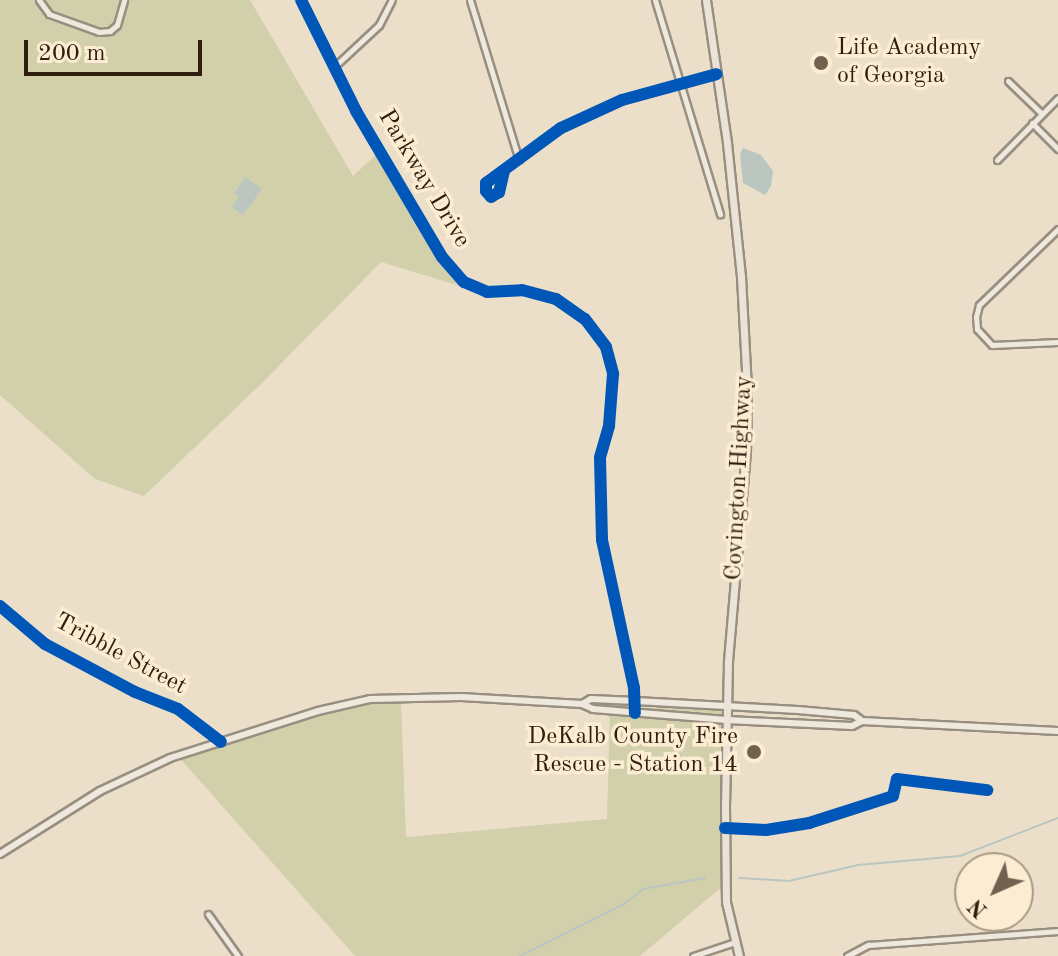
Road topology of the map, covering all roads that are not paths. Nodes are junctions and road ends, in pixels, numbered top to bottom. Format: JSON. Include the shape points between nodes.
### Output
{"nodes":[{"id":1,"x":39,"y":0,"type":"edge"},
{"id":2,"x":124,"y":0,"type":"edge"},
{"id":3,"x":301,"y":0,"type":"edge"},
{"id":4,"x":392,"y":0,"type":"edge"},
{"id":5,"x":470,"y":0,"type":"edge"},
{"id":6,"x":655,"y":0,"type":"edge"},
{"id":7,"x":706,"y":0,"type":"edge"},
{"id":8,"x":335,"y":66,"type":"junction"},
{"id":9,"x":717,"y":74,"type":"junction"},
{"id":10,"x":1008,"y":81,"type":"dead end"},
{"id":11,"x":682,"y":82,"type":"junction"},
{"id":12,"x":1058,"y":98,"type":"edge"},
{"id":13,"x":1041,"y":113,"type":"junction"},
{"id":14,"x":1032,"y":123,"type":"junction"},
{"id":15,"x":1058,"y":149,"type":"edge"},
{"id":16,"x":519,"y":160,"type":"junction"},
{"id":17,"x":997,"y":160,"type":"dead end"},
{"id":18,"x":504,"y":171,"type":"junction"},
{"id":19,"x":720,"y":214,"type":"dead end"},
{"id":20,"x":1058,"y":229,"type":"edge"},
{"id":21,"x":1058,"y":342,"type":"edge"},
{"id":22,"x":0,"y":606,"type":"edge"},
{"id":23,"x":636,"y":701,"type":"junction"},
{"id":24,"x":582,"y":704,"type":"junction"},
{"id":25,"x":728,"y":707,"type":"junction"},
{"id":26,"x":635,"y":713,"type":"junction"},
{"id":27,"x":727,"y":720,"type":"junction"},
{"id":28,"x":862,"y":721,"type":"junction"},
{"id":29,"x":1058,"y":731,"type":"edge"},
{"id":30,"x":221,"y":742,"type":"junction"},
{"id":31,"x":987,"y":790,"type":"dead end"},
{"id":32,"x":725,"y":828,"type":"junction"},
{"id":33,"x":0,"y":854,"type":"edge"},
{"id":34,"x":208,"y":914,"type":"dead end"},
{"id":35,"x":1058,"y":931,"type":"edge"},
{"id":36,"x":735,"y":942,"type":"junction"},
{"id":37,"x":238,"y":956,"type":"edge"},
{"id":38,"x":693,"y":956,"type":"edge"},
{"id":39,"x":739,"y":956,"type":"edge"},
{"id":40,"x":847,"y":956,"type":"edge"}],
"edges":[{"from":1,"to":2,"type":"street","via":[[49,14],[99,32],[117,25]]},
{"from":3,"to":8,"type":"street","name":"Parkway Drive"},
{"from":4,"to":8,"type":"street","via":[[379,25]]},
{"from":5,"to":16,"type":"street"},
{"from":6,"to":11,"type":"street"},
{"from":7,"to":9,"type":"main road","name":"Covington Highway"},
{"from":8,"to":23,"type":"street","name":"Parkway Drive","via":[[442,257],[464,282],[487,292],[522,290],[556,299],[585,319],[606,347],[613,374],[600,458],[602,540]]},
{"from":9,"to":11,"type":"street"},
{"from":9,"to":25,"type":"main road","name":"Covington Highway","via":[[741,277],[747,389]]},
{"from":10,"to":13,"type":"street"},
{"from":11,"to":16,"type":"street","via":[[622,100],[561,128]]},
{"from":11,"to":19,"type":"street"},
{"from":12,"to":13,"type":"street"},
{"from":13,"to":14,"type":"street"},
{"from":14,"to":15,"type":"street"},
{"from":14,"to":17,"type":"street"},
{"from":16,"to":18,"type":"street"},
{"from":18,"to":18,"type":"street","via":[[499,192],[491,197],[486,183]]},
{"from":20,"to":21,"type":"street","via":[[979,305],[976,317],[977,329],[992,345]]},
{"from":22,"to":30,"type":"street","name":"Tribble Street","via":[[45,644],[178,709]]},
{"from":23,"to":24,"type":"main road","via":[[591,699]]},
{"from":23,"to":25,"type":"main road"},
{"from":23,"to":26,"type":"street","name":"Parkway Drive"},
{"from":24,"to":26,"type":"main road"},
{"from":24,"to":30,"type":"main road","via":[[461,697],[370,699]]},
{"from":25,"to":27,"type":"main road","name":"Covington Highway"},
{"from":25,"to":28,"type":"main road","via":[[854,715]]},
{"from":26,"to":27,"type":"main road"},
{"from":27,"to":28,"type":"main road","via":[[852,726]]},
{"from":27,"to":32,"type":"main road","name":"Covington Highway"},
{"from":28,"to":29,"type":"main road"},
{"from":30,"to":33,"type":"main road","via":[[170,758],[111,786]]},
{"from":31,"to":32,"type":"street","via":[[897,779],[893,796],[809,823],[766,830]]},
{"from":32,"to":36,"type":"main road","name":"Covington Highway","via":[[726,902]]},
{"from":34,"to":37,"type":"street"},
{"from":35,"to":40,"type":"street","via":[[868,945]]},
{"from":36,"to":38,"type":"street"},
{"from":36,"to":39,"type":"main road","name":"Covington Highway"}]}
